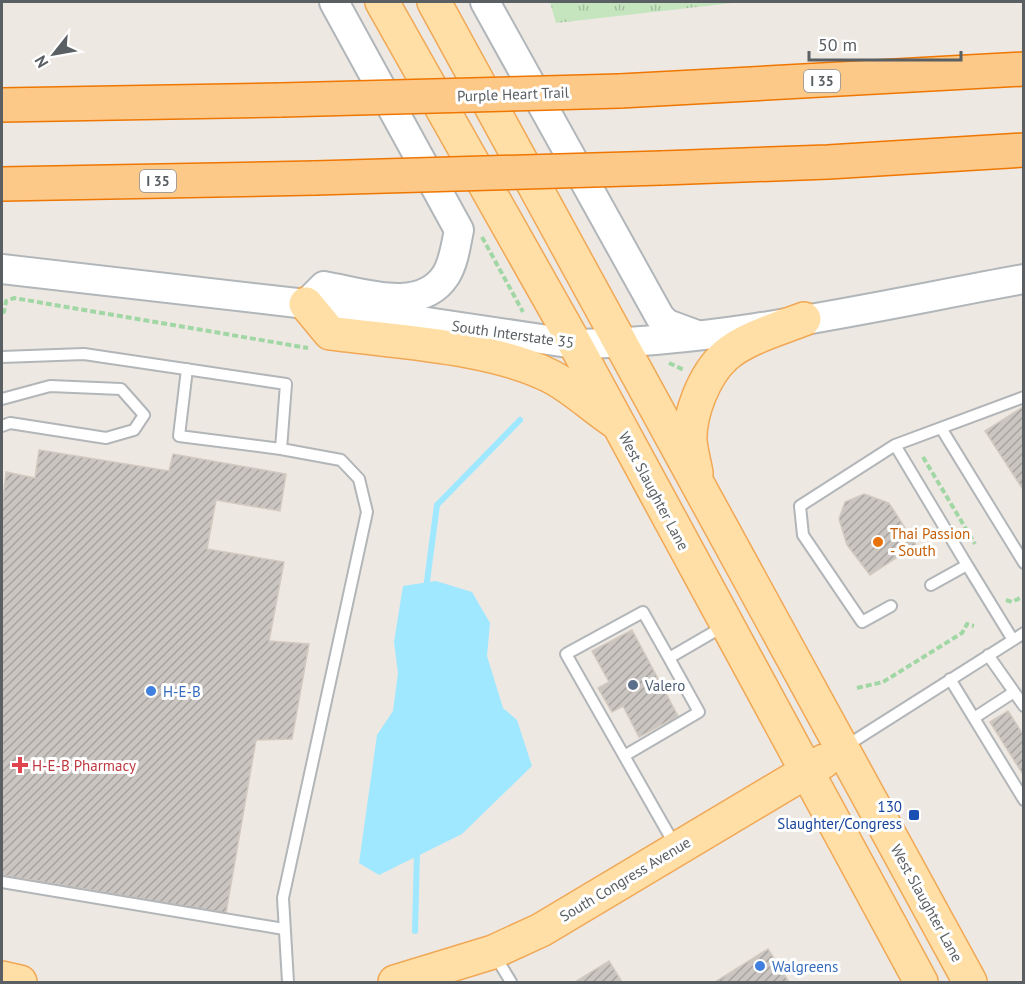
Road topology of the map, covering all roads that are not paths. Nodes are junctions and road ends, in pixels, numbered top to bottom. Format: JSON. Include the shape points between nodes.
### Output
{"nodes":[{"id":1,"x":334,"y":2,"type":"edge"},
{"id":2,"x":382,"y":2,"type":"edge"},
{"id":3,"x":434,"y":2,"type":"edge"},
{"id":4,"x":485,"y":2,"type":"edge"},
{"id":5,"x":1023,"y":69,"type":"edge"},
{"id":6,"x":2,"y":99,"type":"edge"},
{"id":7,"x":81,"y":103,"type":"junction"},
{"id":8,"x":2,"y":105,"type":"edge"},
{"id":9,"x":1023,"y":150,"type":"edge"},
{"id":10,"x":2,"y":184,"type":"edge"},
{"id":11,"x":2,"y":269,"type":"edge"},
{"id":12,"x":1023,"y":279,"type":"edge"},
{"id":13,"x":306,"y":304,"type":"junction"},
{"id":14,"x":804,"y":319,"type":"junction"},
{"id":15,"x":701,"y":336,"type":"junction"},
{"id":16,"x":575,"y":344,"type":"junction"},
{"id":17,"x":619,"y":344,"type":"junction"},
{"id":18,"x":2,"y":357,"type":"edge"},
{"id":19,"x":187,"y":369,"type":"junction"},
{"id":20,"x":1023,"y":397,"type":"edge"},
{"id":21,"x":2,"y":399,"type":"edge"},
{"id":22,"x":618,"y":424,"type":"junction"},
{"id":23,"x":2,"y":426,"type":"edge"},
{"id":24,"x":941,"y":428,"type":"junction"},
{"id":25,"x":895,"y":445,"type":"junction"},
{"id":26,"x":281,"y":449,"type":"junction"},
{"id":27,"x":698,"y":486,"type":"junction"},
{"id":28,"x":1023,"y":563,"type":"edge"},
{"id":29,"x":967,"y":565,"type":"junction"},
{"id":30,"x":931,"y":585,"type":"dead end"},
{"id":31,"x":891,"y":606,"type":"dead end"},
{"id":32,"x":726,"y":624,"type":"junction"},
{"id":33,"x":1023,"y":633,"type":"edge"},
{"id":34,"x":1012,"y":640,"type":"junction"},
{"id":35,"x":988,"y":655,"type":"junction"},
{"id":36,"x":669,"y":658,"type":"junction"},
{"id":37,"x":950,"y":679,"type":"junction"},
{"id":38,"x":1014,"y":692,"type":"junction"},
{"id":39,"x":1023,"y":706,"type":"edge"},
{"id":40,"x":974,"y":718,"type":"junction"},
{"id":41,"x":843,"y":748,"type":"junction"},
{"id":42,"x":624,"y":756,"type":"junction"},
{"id":43,"x":805,"y":773,"type":"junction"},
{"id":44,"x":1023,"y":800,"type":"edge"},
{"id":45,"x":676,"y":847,"type":"junction"},
{"id":46,"x":2,"y":882,"type":"edge"},
{"id":47,"x":284,"y":929,"type":"junction"},
{"id":48,"x":493,"y":952,"type":"junction"},
{"id":49,"x":2,"y":978,"type":"edge"},
{"id":50,"x":20,"y":982,"type":"edge"},
{"id":51,"x":288,"y":982,"type":"edge"},
{"id":52,"x":395,"y":982,"type":"edge"},
{"id":53,"x":511,"y":982,"type":"edge"},
{"id":54,"x":921,"y":982,"type":"edge"},
{"id":55,"x":970,"y":982,"type":"edge"}],
"edges":[{"from":1,"to":13,"type":"main road","via":[[459,230],[446,276],[427,291],[407,299],[324,286]]},
{"from":2,"to":16,"type":"main road","name":"West Slaughter Lane"},
{"from":3,"to":17,"type":"main road","name":"West Slaughter Lane"},
{"from":4,"to":15,"type":"main road","via":[[660,317],[667,324]]},
{"from":5,"to":7,"type":"highway","name":"Purple Heart Trail","number":"I 35","bridge":true,"via":[[620,90]]},
{"from":6,"to":7,"type":"highway"},
{"from":7,"to":8,"type":"highway","name":"Purple Heart Trail","number":"I 35"},
{"from":9,"to":10,"type":"highway","number":"I 35","bridge":true,"via":[[662,168]]},
{"from":11,"to":13,"type":"main road","name":"South Interstate 35"},
{"from":12,"to":14,"type":"main road","name":"South Interstate 35"},
{"from":13,"to":16,"type":"main road","name":"South Interstate 35"},
{"from":13,"to":22,"type":"main road","via":[[330,333],[450,349],[551,376]]},
{"from":14,"to":15,"type":"main road","name":"South Interstate 35"},
{"from":14,"to":27,"type":"main road","via":[[725,355],[714,369],[700,394],[690,440]]},
{"from":15,"to":17,"type":"main road","name":"South Interstate 35"},
{"from":16,"to":17,"type":"main road","name":"South Interstate 35"},
{"from":16,"to":22,"type":"main road","name":"West Slaughter Lane"},
{"from":17,"to":27,"type":"main road","name":"West Slaughter Lane"},
{"from":18,"to":19,"type":"lane","via":[[84,354]]},
{"from":19,"to":26,"type":"lane","via":[[286,384]]},
{"from":19,"to":26,"type":"lane","via":[[179,436]]},
{"from":20,"to":24,"type":"lane"},
{"from":21,"to":23,"type":"lane","via":[[50,386],[121,389],[144,415],[134,430],[106,438],[10,423]]},
{"from":22,"to":32,"type":"main road","name":"West Slaughter Lane"},
{"from":24,"to":25,"type":"lane"},
{"from":24,"to":28,"type":"lane"},
{"from":25,"to":29,"type":"lane"},
{"from":25,"to":31,"type":"lane","via":[[800,506],[803,535],[862,622]]},
{"from":26,"to":47,"type":"lane","via":[[341,460],[359,479],[367,512],[283,898]]},
{"from":27,"to":41,"type":"main road","name":"West Slaughter Lane"},
{"from":29,"to":30,"type":"lane"},
{"from":29,"to":34,"type":"lane"},
{"from":32,"to":36,"type":"lane"},
{"from":32,"to":43,"type":"main road","name":"West Slaughter Lane"},
{"from":33,"to":34,"type":"lane"},
{"from":34,"to":35,"type":"lane"},
{"from":35,"to":37,"type":"lane"},
{"from":35,"to":38,"type":"lane"},
{"from":36,"to":42,"type":"lane","via":[[699,712]]},
{"from":36,"to":42,"type":"lane","via":[[643,612],[566,654]]},
{"from":37,"to":40,"type":"lane"},
{"from":37,"to":41,"type":"lane"},
{"from":38,"to":39,"type":"lane"},
{"from":38,"to":40,"type":"lane"},
{"from":40,"to":44,"type":"lane"},
{"from":41,"to":43,"type":"main road","name":"South Congress Avenue"},
{"from":41,"to":55,"type":"main road","name":"West Slaughter Lane"},
{"from":42,"to":45,"type":"lane"},
{"from":43,"to":45,"type":"main road","name":"South Congress Avenue"},
{"from":43,"to":54,"type":"main road","name":"West Slaughter Lane"},
{"from":45,"to":48,"type":"main road","name":"South Congress Avenue","via":[[541,930]]},
{"from":46,"to":47,"type":"lane"},
{"from":47,"to":51,"type":"lane"},
{"from":48,"to":52,"type":"main road","name":"South Congress Avenue"},
{"from":48,"to":53,"type":"lane"},
{"from":49,"to":50,"type":"main road"}]}
